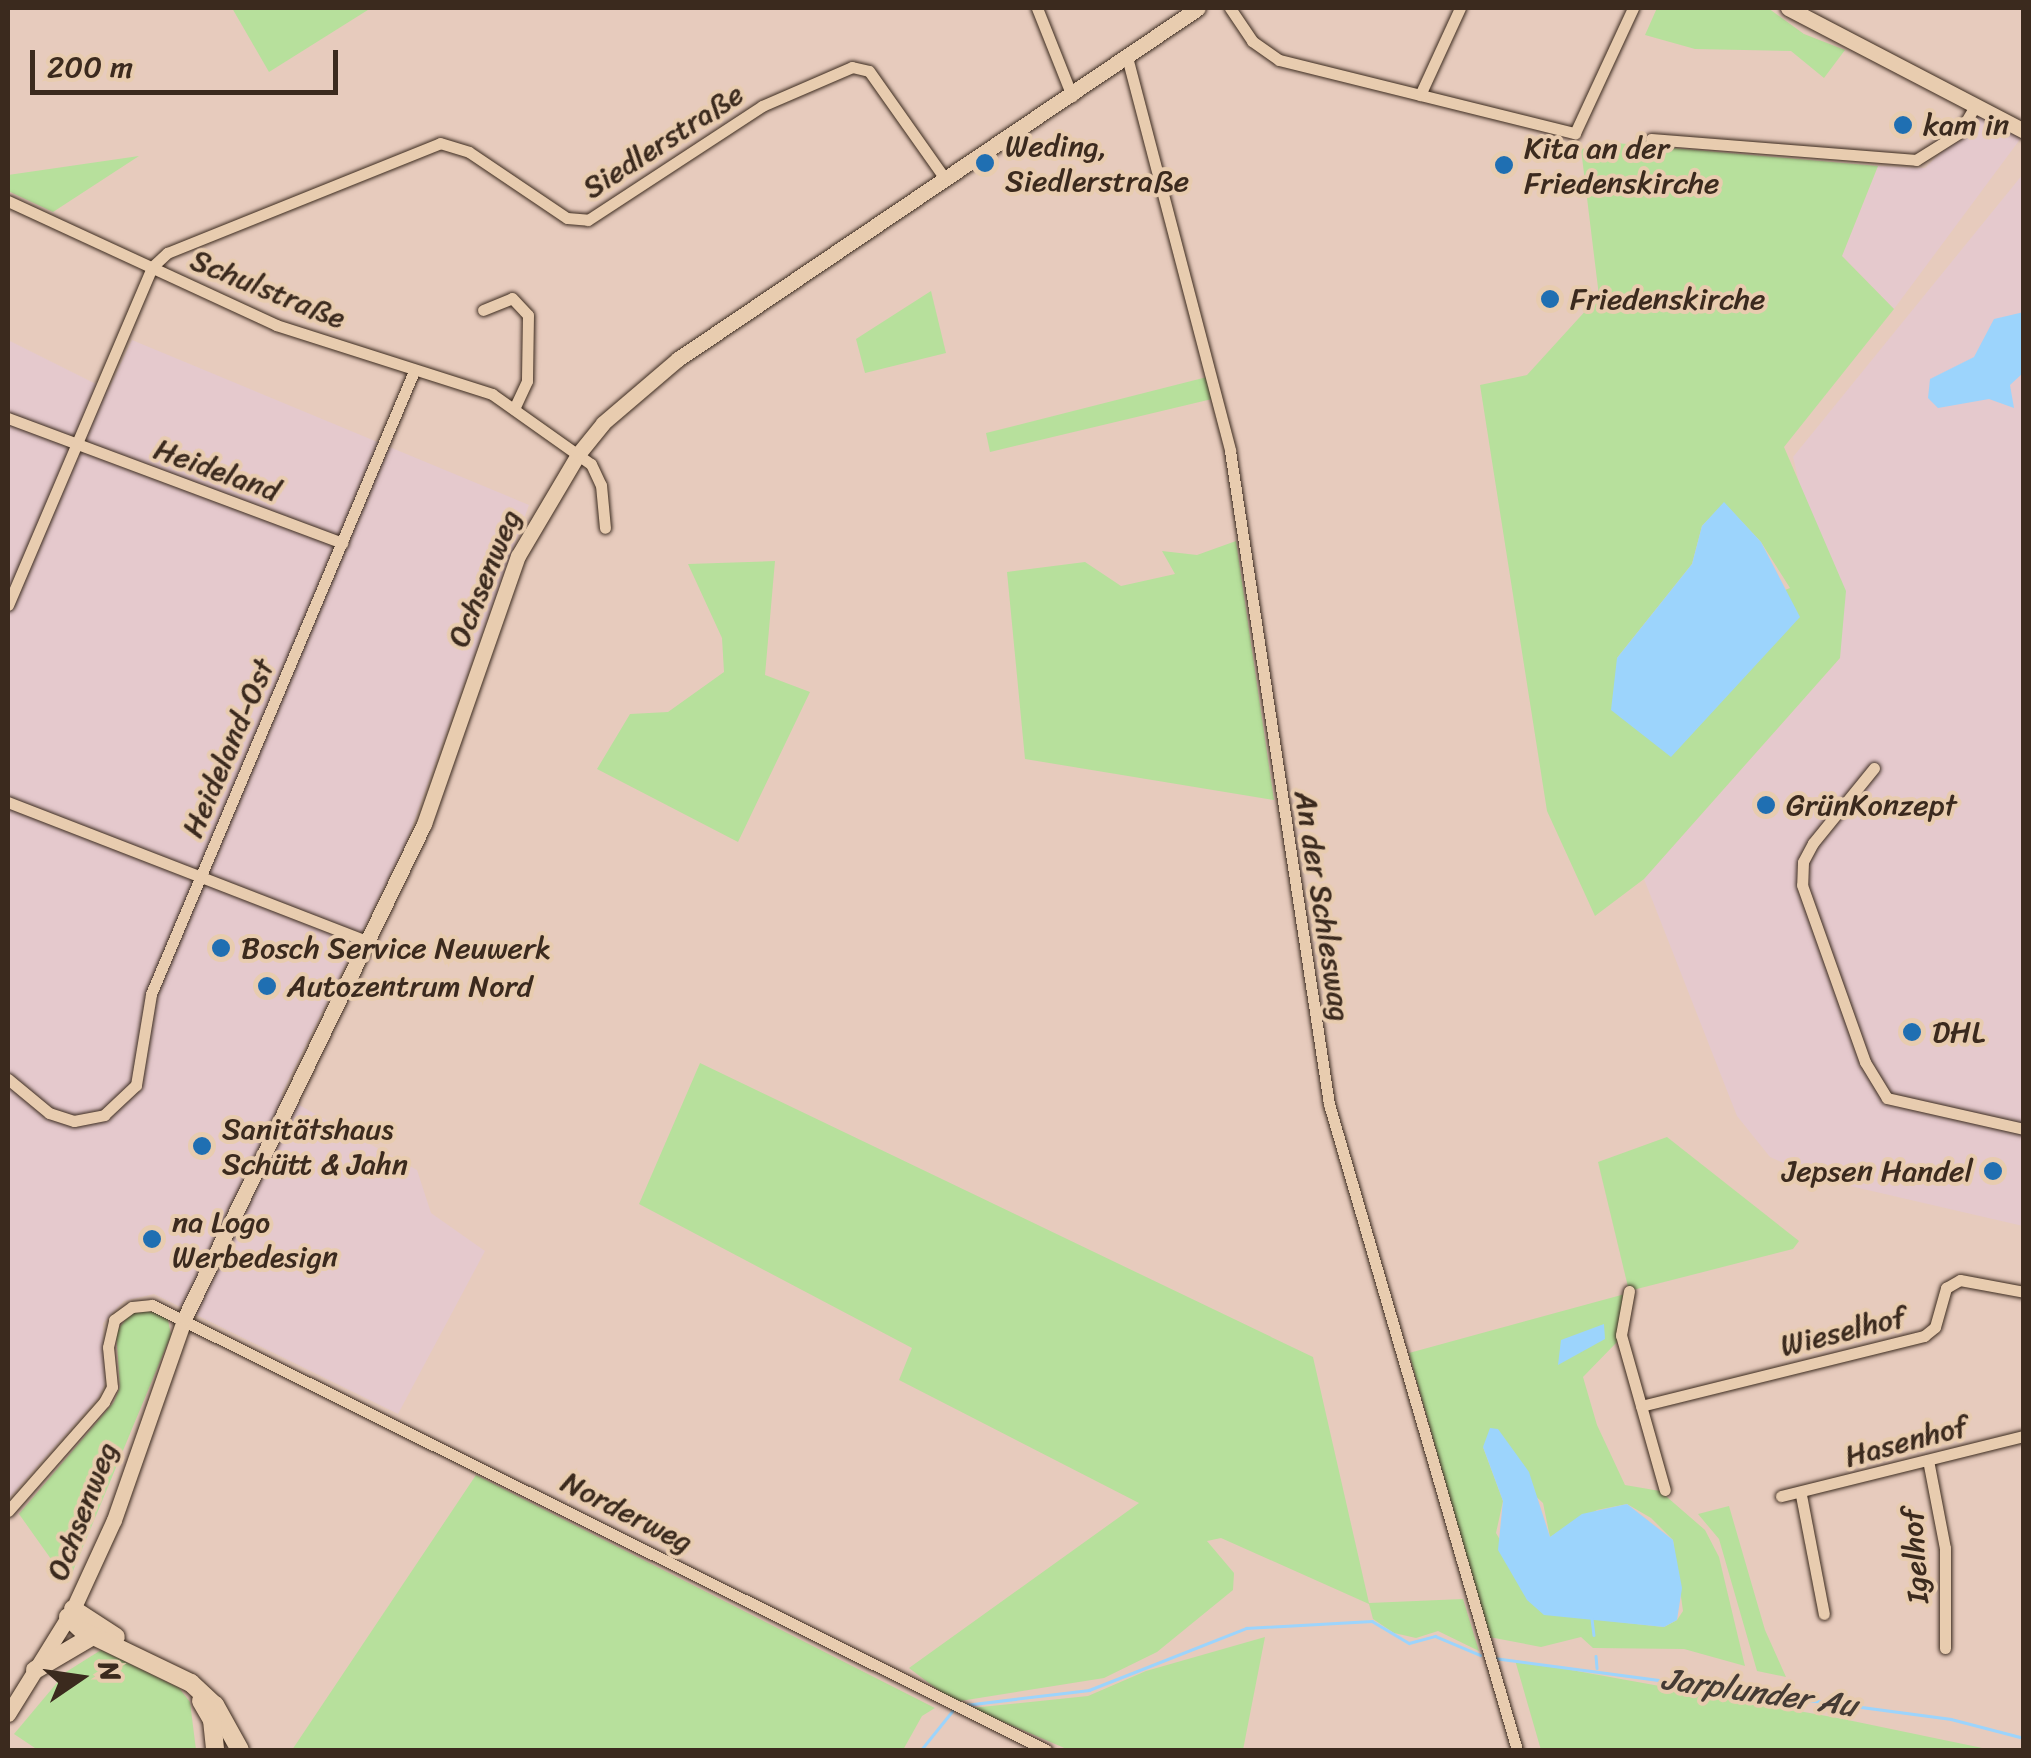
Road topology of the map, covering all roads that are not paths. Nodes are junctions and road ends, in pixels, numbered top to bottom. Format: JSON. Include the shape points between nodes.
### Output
{"nodes":[{"id":1,"x":1037,"y":8,"type":"edge"},
{"id":2,"x":1198,"y":8,"type":"edge"},
{"id":3,"x":1230,"y":8,"type":"edge"},
{"id":4,"x":1460,"y":8,"type":"edge"},
{"id":5,"x":1633,"y":8,"type":"edge"},
{"id":6,"x":1788,"y":8,"type":"edge"},
{"id":7,"x":1127,"y":58,"type":"junction"},
{"id":8,"x":1420,"y":95,"type":"junction"},
{"id":9,"x":1072,"y":96,"type":"junction"},
{"id":10,"x":1976,"y":106,"type":"junction"},
{"id":11,"x":2024,"y":131,"type":"edge"},
{"id":12,"x":1651,"y":139,"type":"dead end"},
{"id":13,"x":946,"y":180,"type":"junction"},
{"id":14,"x":8,"y":201,"type":"edge"},
{"id":15,"x":152,"y":266,"type":"junction"},
{"id":16,"x":483,"y":310,"type":"dead end"},
{"id":17,"x":414,"y":371,"type":"junction"},
{"id":18,"x":514,"y":408,"type":"junction"},
{"id":19,"x":8,"y":418,"type":"edge"},
{"id":20,"x":76,"y":444,"type":"junction"},
{"id":21,"x":580,"y":453,"type":"junction"},
{"id":22,"x":604,"y":528,"type":"dead end"},
{"id":23,"x":342,"y":543,"type":"junction"},
{"id":24,"x":8,"y":605,"type":"edge"},
{"id":25,"x":1874,"y":768,"type":"dead end"},
{"id":26,"x":8,"y":802,"type":"edge"},
{"id":27,"x":202,"y":876,"type":"junction"},
{"id":28,"x":366,"y":941,"type":"junction"},
{"id":29,"x":8,"y":1079,"type":"edge"},
{"id":30,"x":2024,"y":1129,"type":"edge"},
{"id":31,"x":1630,"y":1291,"type":"dead end"},
{"id":32,"x":2024,"y":1292,"type":"edge"},
{"id":33,"x":186,"y":1317,"type":"junction"},
{"id":34,"x":1642,"y":1406,"type":"junction"},
{"id":35,"x":2024,"y":1436,"type":"edge"},
{"id":36,"x":1928,"y":1460,"type":"junction"},
{"id":37,"x":1665,"y":1490,"type":"dead end"},
{"id":38,"x":1802,"y":1495,"type":"junction"},
{"id":39,"x":1780,"y":1496,"type":"dead end"},
{"id":40,"x":8,"y":1512,"type":"edge"},
{"id":41,"x":70,"y":1613,"type":"junction"},
{"id":42,"x":1824,"y":1614,"type":"dead end"},
{"id":43,"x":93,"y":1636,"type":"junction"},
{"id":44,"x":1944,"y":1648,"type":"dead end"},
{"id":45,"x":141,"y":1654,"type":"junction"},
{"id":46,"x":35,"y":1670,"type":"junction"},
{"id":47,"x":191,"y":1683,"type":"junction"},
{"id":48,"x":8,"y":1714,"type":"edge"},
{"id":49,"x":215,"y":1750,"type":"edge"},
{"id":50,"x":240,"y":1750,"type":"edge"},
{"id":51,"x":1041,"y":1750,"type":"edge"},
{"id":52,"x":1517,"y":1750,"type":"edge"}],
"edges":[{"from":1,"to":9,"type":"street"},
{"from":2,"to":7,"type":"main road","name":"Ochsenweg"},
{"from":3,"to":8,"type":"street","via":[[1252,41],[1279,60]]},
{"from":4,"to":8,"type":"street"},
{"from":5,"to":8,"type":"street","via":[[1576,133]]},
{"from":6,"to":10,"type":"main road"},
{"from":7,"to":9,"type":"main road","name":"Ochsenweg"},
{"from":7,"to":52,"type":"street","name":"An der Schleswag","via":[[1230,451],[1329,1104]]},
{"from":9,"to":13,"type":"main road","name":"Ochsenweg"},
{"from":10,"to":11,"type":"main road"},
{"from":10,"to":12,"type":"street","via":[[1959,133],[1916,160]]},
{"from":13,"to":15,"type":"street","name":"Siedlerstraße","via":[[869,71],[852,67],[762,106],[588,220],[567,218],[470,152],[440,143],[251,217]]},
{"from":13,"to":21,"type":"main road","name":"Ochsenweg","via":[[678,359],[603,423]]},
{"from":14,"to":15,"type":"street","name":"Schulstraße"},
{"from":15,"to":17,"type":"street","name":"Schulstraße","via":[[276,324]]},
{"from":15,"to":20,"type":"street"},
{"from":16,"to":18,"type":"street","via":[[512,298],[528,315],[527,381]]},
{"from":17,"to":18,"type":"street","name":"Schulstraße","via":[[476,386]]},
{"from":17,"to":23,"type":"street"},
{"from":18,"to":21,"type":"street","name":"Schulstraße"},
{"from":19,"to":20,"type":"street","name":"Heideland"},
{"from":20,"to":23,"type":"street","name":"Heideland"},
{"from":20,"to":24,"type":"street"},
{"from":21,"to":22,"type":"street","via":[[601,485]]},
{"from":21,"to":28,"type":"main road","name":"Ochsenweg","via":[[518,556],[424,824]]},
{"from":23,"to":27,"type":"street","name":"Heideland-Ost"},
{"from":25,"to":30,"type":"street","via":[[1814,843],[1803,862],[1802,885],[1865,1062],[1887,1098]]},
{"from":26,"to":27,"type":"street","name":"Heideland-Ost"},
{"from":27,"to":28,"type":"street","name":"Heideland-Ost"},
{"from":27,"to":29,"type":"street","via":[[151,994],[143,1062],[127,1098],[104,1116],[74,1120],[32,1102]]},
{"from":28,"to":33,"type":"main road","name":"Ochsenweg"},
{"from":31,"to":34,"type":"street","via":[[1621,1335]]},
{"from":32,"to":34,"type":"street","name":"Wieselhof","via":[[1960,1280],[1946,1288],[1935,1327],[1924,1336]]},
{"from":33,"to":40,"type":"street","name":"Ochsenweg","via":[[141,1304],[114,1320],[108,1347],[112,1387],[104,1402]]},
{"from":33,"to":41,"type":"main road","name":"Ochsenweg","via":[[114,1520]]},
{"from":33,"to":51,"type":"street","name":"Norderweg"},
{"from":34,"to":37,"type":"street"},
{"from":35,"to":36,"type":"street","name":"Hasenhof"},
{"from":36,"to":38,"type":"street","name":"Hasenhof"},
{"from":36,"to":44,"type":"street","name":"Igelhof","via":[[1945,1548]]},
{"from":38,"to":39,"type":"street","name":"Hasenhof"},
{"from":38,"to":42,"type":"street"},
{"from":41,"to":43,"type":"highway"},
{"from":41,"to":45,"type":"highway"},
{"from":41,"to":46,"type":"main road","name":"Ochsenweg"},
{"from":43,"to":45,"type":"highway"},
{"from":43,"to":46,"type":"highway"},
{"from":45,"to":47,"type":"highway"},
{"from":46,"to":48,"type":"main road","name":"Ochsenweg"},
{"from":47,"to":49,"type":"highway","via":[[212,1720]]},
{"from":47,"to":50,"type":"highway","via":[[216,1704]]}]}
